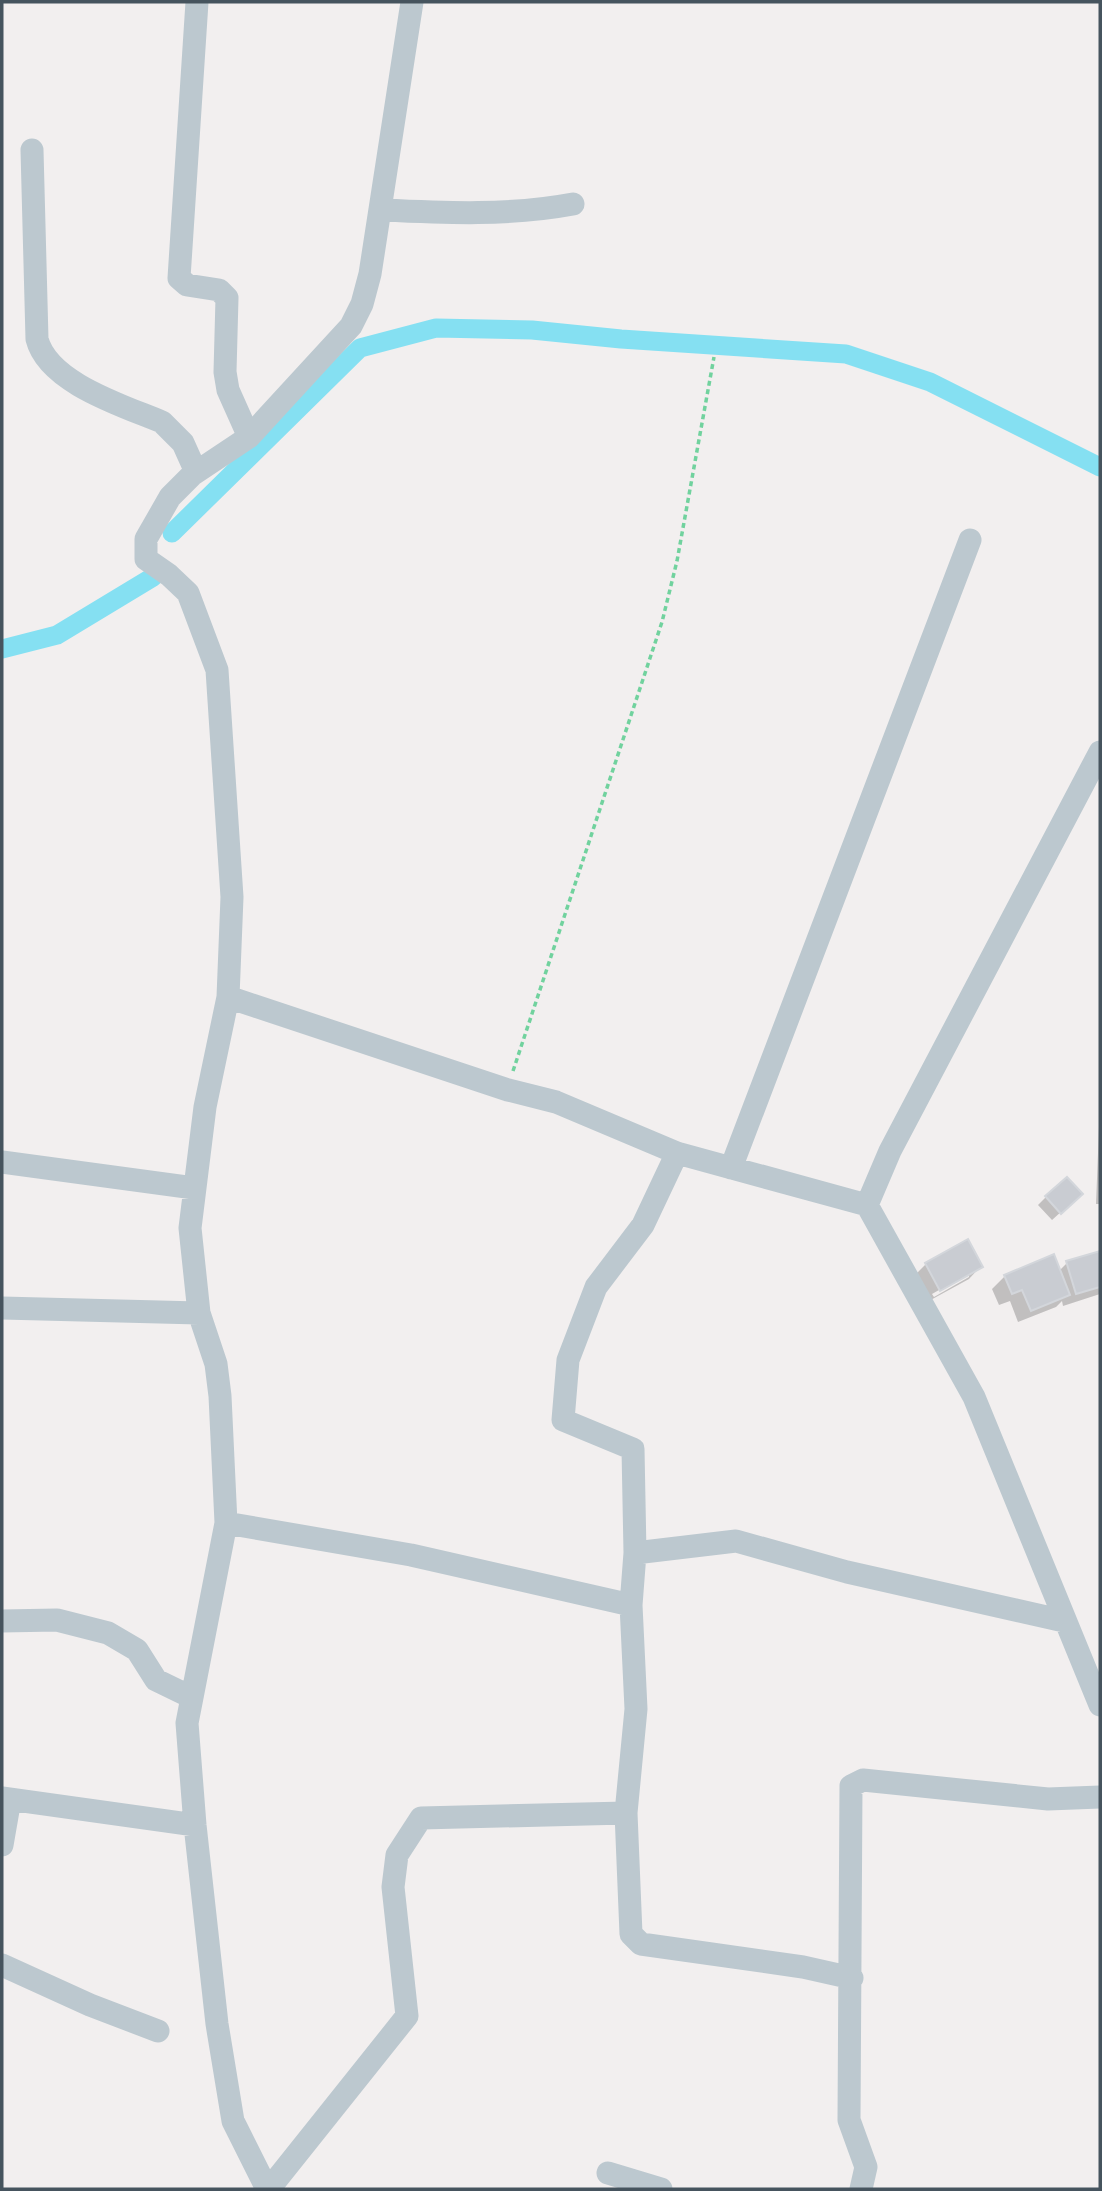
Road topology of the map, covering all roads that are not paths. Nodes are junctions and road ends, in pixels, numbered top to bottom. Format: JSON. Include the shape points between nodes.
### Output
{"nodes":[{"id":1,"x":197,"y":2,"type":"edge"},
{"id":2,"x":412,"y":2,"type":"edge"},
{"id":3,"x":32,"y":150,"type":"dead end"},
{"id":4,"x":573,"y":204,"type":"dead end"},
{"id":5,"x":381,"y":210,"type":"junction"},
{"id":6,"x":249,"y":437,"type":"junction"},
{"id":7,"x":196,"y":472,"type":"junction"},
{"id":8,"x":970,"y":540,"type":"dead end"},
{"id":9,"x":1100,"y":752,"type":"edge"},
{"id":10,"x":228,"y":997,"type":"junction"},
{"id":11,"x":677,"y":1153,"type":"junction"},
{"id":12,"x":2,"y":1162,"type":"edge"},
{"id":13,"x":731,"y":1168,"type":"junction"},
{"id":14,"x":194,"y":1188,"type":"junction"},
{"id":15,"x":867,"y":1205,"type":"junction"},
{"id":16,"x":2,"y":1308,"type":"edge"},
{"id":17,"x":199,"y":1314,"type":"junction"},
{"id":18,"x":226,"y":1523,"type":"junction"},
{"id":19,"x":635,"y":1553,"type":"junction"},
{"id":20,"x":631,"y":1605,"type":"junction"},
{"id":21,"x":2,"y":1621,"type":"edge"},
{"id":22,"x":1065,"y":1622,"type":"junction"},
{"id":23,"x":191,"y":1697,"type":"junction"},
{"id":24,"x":1100,"y":1705,"type":"edge"},
{"id":25,"x":1100,"y":1797,"type":"edge"},
{"id":26,"x":6,"y":1798,"type":"edge"},
{"id":27,"x":626,"y":1813,"type":"junction"},
{"id":28,"x":195,"y":1825,"type":"junction"},
{"id":29,"x":2,"y":1845,"type":"edge"},
{"id":30,"x":2,"y":1965,"type":"edge"},
{"id":31,"x":852,"y":1978,"type":"junction"},
{"id":32,"x":158,"y":2031,"type":"dead end"},
{"id":33,"x":608,"y":2173,"type":"dead end"},
{"id":34,"x":268,"y":2189,"type":"edge"},
{"id":35,"x":661,"y":2189,"type":"edge"},
{"id":36,"x":861,"y":2189,"type":"edge"}],
"edges":[{"from":1,"to":6,"type":"street","via":[[178,278],[187,285],[219,290],[227,298],[225,372]]},
{"from":2,"to":5,"type":"street"},
{"from":3,"to":7,"type":"street","via":[[40,350],[78,384],[174,431]]},
{"from":4,"to":5,"type":"street","via":[[532,212]]},
{"from":5,"to":6,"type":"street","via":[[370,274],[351,326]]},
{"from":6,"to":7,"type":"street"},
{"from":7,"to":10,"type":"street","via":[[170,497],[144,551],[146,559],[188,593],[217,670],[232,897]]},
{"from":8,"to":13,"type":"street"},
{"from":9,"to":15,"type":"street","via":[[890,1151]]},
{"from":10,"to":11,"type":"street","via":[[556,1102]]},
{"from":10,"to":14,"type":"street"},
{"from":11,"to":13,"type":"street"},
{"from":11,"to":19,"type":"street","via":[[643,1225],[596,1287],[568,1360],[565,1385],[563,1420],[633,1449]]},
{"from":12,"to":14,"type":"street"},
{"from":13,"to":15,"type":"street"},
{"from":14,"to":17,"type":"street","via":[[190,1228]]},
{"from":15,"to":22,"type":"street","via":[[974,1397]]},
{"from":16,"to":17,"type":"street"},
{"from":17,"to":18,"type":"street","via":[[219,1385]]},
{"from":18,"to":20,"type":"street","via":[[411,1555]]},
{"from":18,"to":23,"type":"street"},
{"from":19,"to":20,"type":"street"},
{"from":19,"to":22,"type":"street","via":[[736,1541],[847,1572]]},
{"from":20,"to":27,"type":"street","via":[[636,1709]]},
{"from":21,"to":23,"type":"street","via":[[57,1620],[108,1633],[137,1650],[156,1680]]},
{"from":22,"to":24,"type":"street"},
{"from":23,"to":28,"type":"street","via":[[187,1723]]},
{"from":25,"to":31,"type":"street","via":[[1048,1799],[863,1780],[851,1786]]},
{"from":26,"to":28,"type":"street"},
{"from":26,"to":29,"type":"street"},
{"from":27,"to":31,"type":"street","via":[[631,1934],[641,1944]]},
{"from":27,"to":34,"type":"street","via":[[421,1818],[397,1855],[393,1887],[407,2016]]},
{"from":28,"to":34,"type":"street","via":[[217,2024],[233,2120]]},
{"from":30,"to":32,"type":"street"},
{"from":31,"to":36,"type":"street","via":[[849,2120],[866,2167]]},
{"from":33,"to":35,"type":"street"}]}
